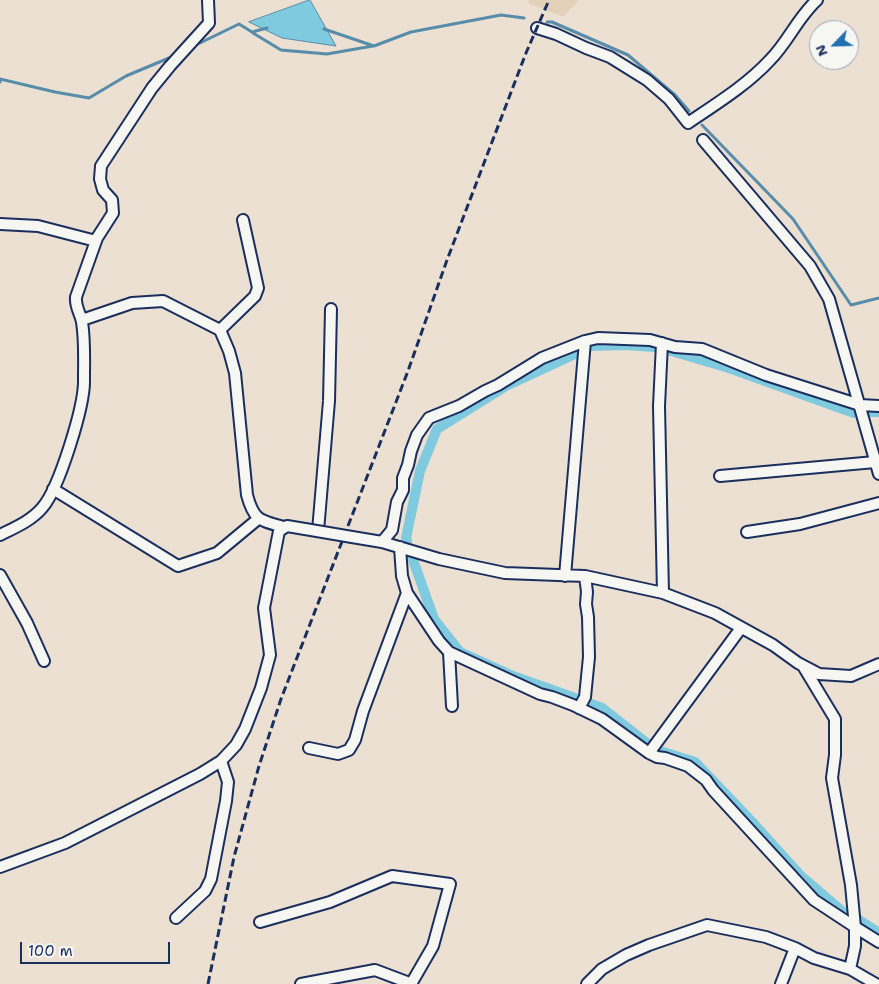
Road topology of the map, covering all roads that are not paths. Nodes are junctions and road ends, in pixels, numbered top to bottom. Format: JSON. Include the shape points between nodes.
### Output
{"nodes":[{"id":1,"x":208,"y":0,"type":"edge"},
{"id":2,"x":817,"y":0,"type":"edge"},
{"id":3,"x":537,"y":28,"type":"dead end"},
{"id":4,"x":703,"y":140,"type":"dead end"},
{"id":5,"x":243,"y":220,"type":"dead end"},
{"id":6,"x":0,"y":224,"type":"edge"},
{"id":7,"x":96,"y":241,"type":"junction"},
{"id":8,"x":331,"y":309,"type":"dead end"},
{"id":9,"x":82,"y":320,"type":"junction"},
{"id":10,"x":220,"y":330,"type":"junction"},
{"id":11,"x":585,"y":341,"type":"junction"},
{"id":12,"x":662,"y":343,"type":"junction"},
{"id":13,"x":860,"y":405,"type":"junction"},
{"id":14,"x":879,"y":406,"type":"edge"},
{"id":15,"x":875,"y":462,"type":"junction"},
{"id":16,"x":879,"y":474,"type":"edge"},
{"id":17,"x":720,"y":476,"type":"dead end"},
{"id":18,"x":53,"y":489,"type":"junction"},
{"id":19,"x":879,"y":503,"type":"edge"},
{"id":20,"x":258,"y":519,"type":"junction"},
{"id":21,"x":283,"y":527,"type":"junction"},
{"id":22,"x":318,"y":531,"type":"junction"},
{"id":23,"x":747,"y":532,"type":"dead end"},
{"id":24,"x":0,"y":535,"type":"edge"},
{"id":25,"x":382,"y":542,"type":"junction"},
{"id":26,"x":400,"y":547,"type":"junction"},
{"id":27,"x":0,"y":575,"type":"edge"},
{"id":28,"x":565,"y":576,"type":"junction"},
{"id":29,"x":585,"y":576,"type":"junction"},
{"id":30,"x":407,"y":593,"type":"junction"},
{"id":31,"x":663,"y":593,"type":"junction"},
{"id":32,"x":741,"y":628,"type":"junction"},
{"id":33,"x":449,"y":652,"type":"junction"},
{"id":34,"x":44,"y":661,"type":"dead end"},
{"id":35,"x":879,"y":664,"type":"edge"},
{"id":36,"x":803,"y":666,"type":"junction"},
{"id":37,"x":452,"y":706,"type":"dead end"},
{"id":38,"x":578,"y":708,"type":"junction"},
{"id":39,"x":309,"y":748,"type":"dead end"},
{"id":40,"x":649,"y":753,"type":"junction"},
{"id":41,"x":221,"y":761,"type":"junction"},
{"id":42,"x":0,"y":867,"type":"edge"},
{"id":43,"x":176,"y":918,"type":"dead end"},
{"id":44,"x":260,"y":922,"type":"dead end"},
{"id":45,"x":855,"y":927,"type":"junction"},
{"id":46,"x":879,"y":942,"type":"edge"},
{"id":47,"x":795,"y":948,"type":"junction"},
{"id":48,"x":850,"y":969,"type":"junction"},
{"id":49,"x":301,"y":984,"type":"edge"},
{"id":50,"x":412,"y":984,"type":"edge"},
{"id":51,"x":587,"y":984,"type":"edge"},
{"id":52,"x":781,"y":984,"type":"edge"},
{"id":53,"x":876,"y":984,"type":"edge"}],
"edges":[{"from":1,"to":7,"type":"street","via":[[209,23],[152,88],[101,166],[100,179],[103,190],[112,200],[113,212]]},
{"from":2,"to":3,"type":"street","via":[[807,8],[771,60],[722,101],[688,123],[669,99],[647,80],[610,56]]},
{"from":4,"to":13,"type":"street","via":[[810,266],[829,299]]},
{"from":5,"to":10,"type":"street","via":[[258,288],[255,296]]},
{"from":6,"to":7,"type":"street","via":[[38,226]]},
{"from":7,"to":9,"type":"street","via":[[76,297],[75,306]]},
{"from":8,"to":22,"type":"street","via":[[329,401]]},
{"from":9,"to":10,"type":"street","via":[[132,303],[163,301]]},
{"from":9,"to":18,"type":"street","via":[[85,382],[74,433]]},
{"from":10,"to":20,"type":"street","via":[[235,373],[247,496]]},
{"from":11,"to":12,"type":"street","via":[[617,338]]},
{"from":11,"to":25,"type":"street","via":[[542,358],[459,406],[429,418],[417,435],[403,478],[403,490],[396,502],[392,530]]},
{"from":11,"to":28,"type":"street"},
{"from":12,"to":13,"type":"street","via":[[702,349],[766,375]]},
{"from":12,"to":31,"type":"street","via":[[659,406]]},
{"from":13,"to":14,"type":"street"},
{"from":13,"to":15,"type":"street"},
{"from":15,"to":16,"type":"street"},
{"from":15,"to":17,"type":"street"},
{"from":18,"to":20,"type":"street","via":[[178,566],[217,553]]},
{"from":18,"to":24,"type":"street","via":[[42,508]]},
{"from":19,"to":23,"type":"street","via":[[800,524]]},
{"from":20,"to":21,"type":"street"},
{"from":21,"to":22,"type":"street","bridge":true},
{"from":21,"to":41,"type":"street","via":[[279,531],[264,608],[270,655],[245,729]]},
{"from":22,"to":25,"type":"street","bridge":true},
{"from":25,"to":26,"type":"street"},
{"from":26,"to":28,"type":"street","via":[[505,573]]},
{"from":26,"to":30,"type":"street"},
{"from":27,"to":34,"type":"street","via":[[28,623]]},
{"from":28,"to":29,"type":"street"},
{"from":29,"to":31,"type":"street"},
{"from":29,"to":38,"type":"street","via":[[589,657],[585,697]]},
{"from":30,"to":33,"type":"street"},
{"from":30,"to":39,"type":"street","via":[[349,750],[338,754]]},
{"from":31,"to":32,"type":"street","via":[[715,613]]},
{"from":32,"to":36,"type":"street"},
{"from":32,"to":40,"type":"street"},
{"from":33,"to":37,"type":"street"},
{"from":33,"to":38,"type":"street"},
{"from":35,"to":36,"type":"street","via":[[851,676],[819,674]]},
{"from":36,"to":45,"type":"street","via":[[834,719],[832,778]]},
{"from":38,"to":40,"type":"street","via":[[602,719]]},
{"from":40,"to":45,"type":"street","via":[[688,766],[706,780],[814,900]]},
{"from":41,"to":42,"type":"street","via":[[65,844]]},
{"from":41,"to":43,"type":"street","via":[[227,791],[211,879],[205,891]]},
{"from":44,"to":50,"type":"street","via":[[330,902],[392,876],[450,884],[433,946]]},
{"from":45,"to":46,"type":"street"},
{"from":45,"to":48,"type":"street"},
{"from":47,"to":48,"type":"street","via":[[814,958]]},
{"from":47,"to":51,"type":"street","via":[[766,937],[707,925],[626,956],[602,969]]},
{"from":47,"to":52,"type":"street"},
{"from":48,"to":53,"type":"street"},
{"from":49,"to":50,"type":"street","via":[[376,970]]}]}
